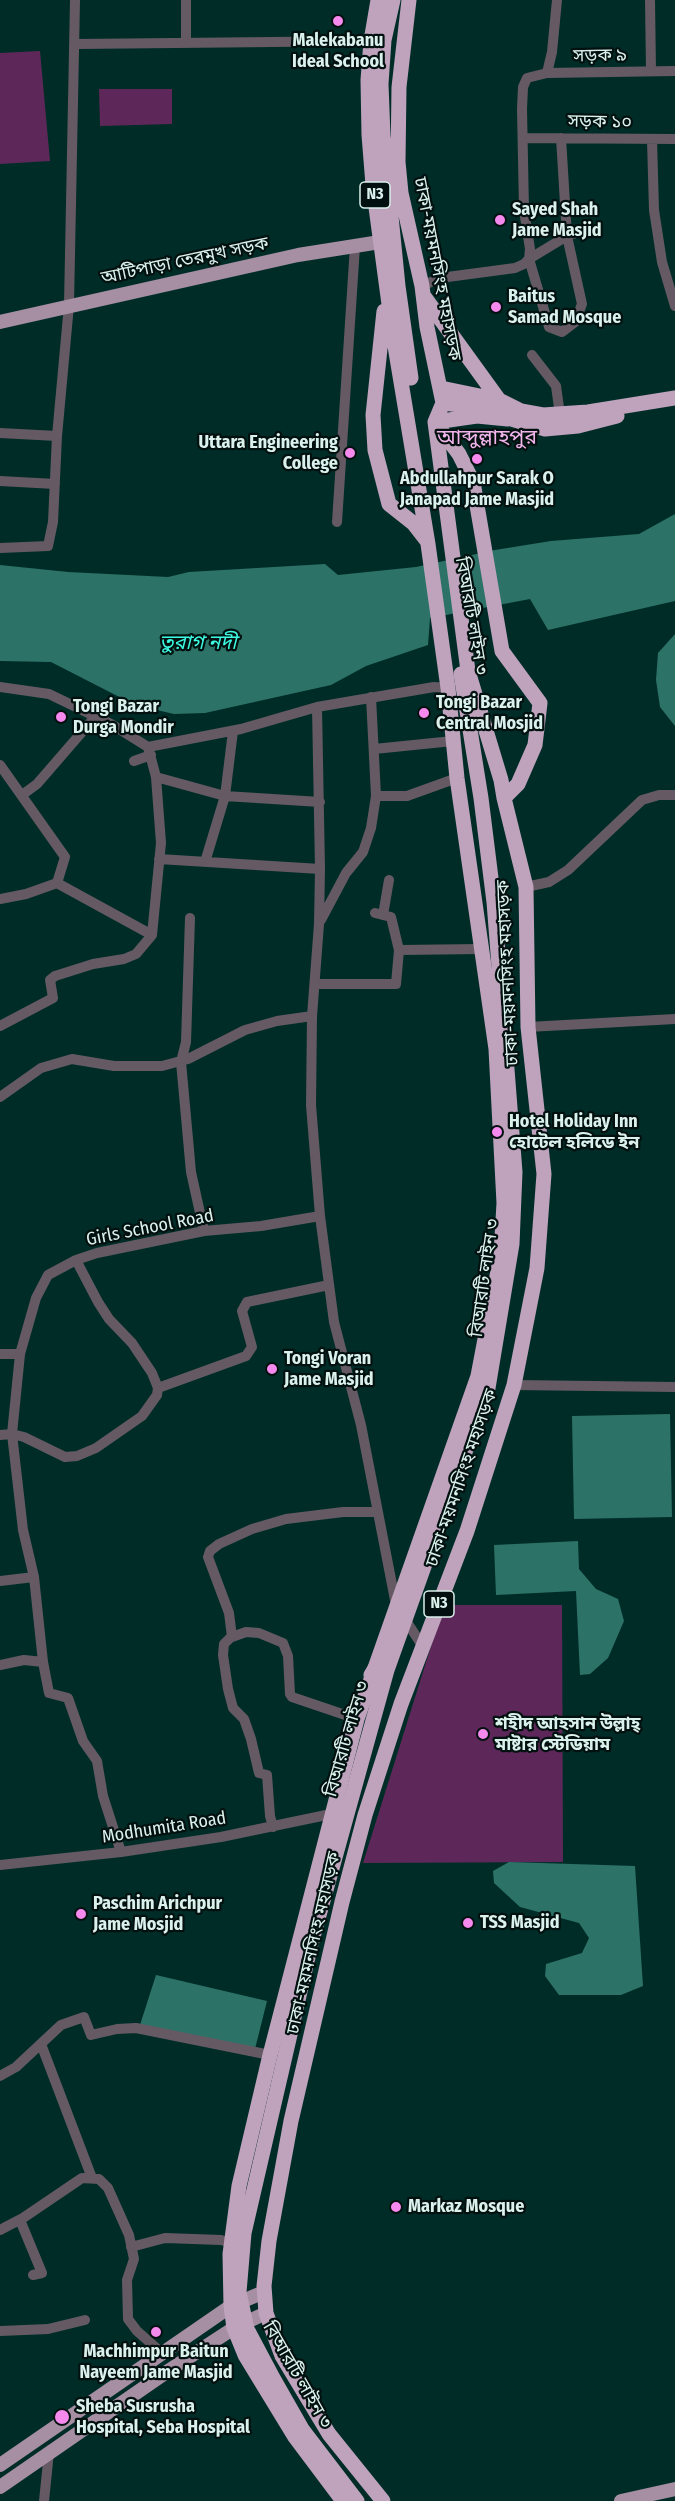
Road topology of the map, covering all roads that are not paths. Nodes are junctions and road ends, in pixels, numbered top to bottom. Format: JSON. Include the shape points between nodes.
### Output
{"nodes":[{"id":1,"x":75,"y":0,"type":"edge"},
{"id":2,"x":186,"y":0,"type":"edge"},
{"id":3,"x":378,"y":0,"type":"edge"},
{"id":4,"x":393,"y":0,"type":"edge"},
{"id":5,"x":409,"y":0,"type":"edge"},
{"id":6,"x":556,"y":0,"type":"edge"},
{"id":7,"x":650,"y":0,"type":"edge"},
{"id":8,"x":371,"y":40,"type":"junction"},
{"id":9,"x":186,"y":42,"type":"junction"},
{"id":10,"x":76,"y":44,"type":"junction"},
{"id":11,"x":651,"y":71,"type":"junction"},
{"id":12,"x":675,"y":71,"type":"edge"},
{"id":13,"x":547,"y":73,"type":"junction"},
{"id":14,"x":524,"y":138,"type":"junction"},
{"id":15,"x":561,"y":138,"type":"junction"},
{"id":16,"x":675,"y":139,"type":"edge"},
{"id":17,"x":652,"y":140,"type":"junction"},
{"id":18,"x":571,"y":234,"type":"junction"},
{"id":19,"x":380,"y":242,"type":"junction"},
{"id":20,"x":356,"y":246,"type":"junction"},
{"id":21,"x":528,"y":259,"type":"junction"},
{"id":22,"x":662,"y":262,"type":"junction"},
{"id":23,"x":675,"y":262,"type":"edge"},
{"id":24,"x":386,"y":283,"type":"junction"},
{"id":25,"x":423,"y":290,"type":"junction"},
{"id":26,"x":69,"y":305,"type":"junction"},
{"id":27,"x":675,"y":306,"type":"edge"},
{"id":28,"x":0,"y":322,"type":"edge"},
{"id":29,"x":532,"y":355,"type":"dead end"},
{"id":30,"x":441,"y":387,"type":"junction"},
{"id":31,"x":675,"y":399,"type":"edge"},
{"id":32,"x":499,"y":400,"type":"junction"},
{"id":33,"x":443,"y":403,"type":"junction"},
{"id":34,"x":560,"y":415,"type":"junction"},
{"id":35,"x":508,"y":419,"type":"junction"},
{"id":36,"x":435,"y":422,"type":"junction"},
{"id":37,"x":0,"y":434,"type":"edge"},
{"id":38,"x":57,"y":436,"type":"junction"},
{"id":39,"x":0,"y":481,"type":"edge"},
{"id":40,"x":55,"y":484,"type":"junction"},
{"id":41,"x":337,"y":522,"type":"dead end"},
{"id":42,"x":439,"y":546,"type":"junction"},
{"id":43,"x":0,"y":548,"type":"edge"},
{"id":44,"x":0,"y":687,"type":"edge"},
{"id":45,"x":448,"y":687,"type":"junction"},
{"id":46,"x":371,"y":697,"type":"junction"},
{"id":47,"x":317,"y":707,"type":"junction"},
{"id":48,"x":95,"y":717,"type":"junction"},
{"id":49,"x":233,"y":731,"type":"junction"},
{"id":50,"x":453,"y":741,"type":"junction"},
{"id":51,"x":374,"y":749,"type":"junction"},
{"id":52,"x":150,"y":751,"type":"junction"},
{"id":53,"x":134,"y":761,"type":"dead end"},
{"id":54,"x":0,"y":765,"type":"edge"},
{"id":55,"x":156,"y":777,"type":"junction"},
{"id":56,"x":457,"y":778,"type":"junction"},
{"id":57,"x":22,"y":795,"type":"junction"},
{"id":58,"x":675,"y":795,"type":"edge"},
{"id":59,"x":225,"y":796,"type":"junction"},
{"id":60,"x":376,"y":796,"type":"junction"},
{"id":61,"x":504,"y":798,"type":"junction"},
{"id":62,"x":320,"y":802,"type":"junction"},
{"id":63,"x":159,"y":859,"type":"junction"},
{"id":64,"x":205,"y":862,"type":"junction"},
{"id":65,"x":320,"y":869,"type":"junction"},
{"id":66,"x":389,"y":880,"type":"dead end"},
{"id":67,"x":57,"y":883,"type":"junction"},
{"id":68,"x":526,"y":887,"type":"junction"},
{"id":69,"x":0,"y":899,"type":"edge"},
{"id":70,"x":190,"y":918,"type":"dead end"},
{"id":71,"x":319,"y":924,"type":"junction"},
{"id":72,"x":152,"y":935,"type":"junction"},
{"id":73,"x":481,"y":949,"type":"junction"},
{"id":74,"x":399,"y":950,"type":"junction"},
{"id":75,"x":316,"y":984,"type":"junction"},
{"id":76,"x":312,"y":1016,"type":"junction"},
{"id":77,"x":675,"y":1019,"type":"edge"},
{"id":78,"x":0,"y":1026,"type":"edge"},
{"id":79,"x":528,"y":1027,"type":"junction"},
{"id":80,"x":181,"y":1062,"type":"junction"},
{"id":81,"x":0,"y":1097,"type":"edge"},
{"id":82,"x":320,"y":1216,"type":"junction"},
{"id":83,"x":204,"y":1231,"type":"junction"},
{"id":84,"x":76,"y":1260,"type":"junction"},
{"id":85,"x":330,"y":1285,"type":"junction"},
{"id":86,"x":0,"y":1354,"type":"edge"},
{"id":87,"x":20,"y":1354,"type":"junction"},
{"id":88,"x":514,"y":1385,"type":"junction"},
{"id":89,"x":675,"y":1387,"type":"edge"},
{"id":90,"x":158,"y":1388,"type":"junction"},
{"id":91,"x":12,"y":1434,"type":"junction"},
{"id":92,"x":0,"y":1435,"type":"edge"},
{"id":93,"x":378,"y":1512,"type":"junction"},
{"id":94,"x":34,"y":1577,"type":"junction"},
{"id":95,"x":0,"y":1581,"type":"edge"},
{"id":96,"x":402,"y":1609,"type":"junction"},
{"id":97,"x":232,"y":1636,"type":"junction"},
{"id":98,"x":423,"y":1647,"type":"junction"},
{"id":99,"x":43,"y":1662,"type":"junction"},
{"id":100,"x":0,"y":1665,"type":"edge"},
{"id":101,"x":357,"y":1719,"type":"junction"},
{"id":102,"x":331,"y":1814,"type":"junction"},
{"id":103,"x":273,"y":1827,"type":"junction"},
{"id":104,"x":121,"y":1852,"type":"junction"},
{"id":105,"x":0,"y":1865,"type":"edge"},
{"id":106,"x":41,"y":2044,"type":"junction"},
{"id":107,"x":270,"y":2055,"type":"junction"},
{"id":108,"x":0,"y":2076,"type":"edge"},
{"id":109,"x":92,"y":2178,"type":"junction"},
{"id":110,"x":20,"y":2220,"type":"junction"},
{"id":111,"x":0,"y":2230,"type":"edge"},
{"id":112,"x":232,"y":2243,"type":"junction"},
{"id":113,"x":131,"y":2247,"type":"junction"},
{"id":114,"x":33,"y":2275,"type":"dead end"},
{"id":115,"x":264,"y":2292,"type":"junction"},
{"id":116,"x":231,"y":2306,"type":"junction"},
{"id":117,"x":266,"y":2313,"type":"junction"},
{"id":118,"x":85,"y":2320,"type":"dead end"},
{"id":119,"x":234,"y":2328,"type":"junction"},
{"id":120,"x":0,"y":2331,"type":"edge"},
{"id":121,"x":162,"y":2353,"type":"junction"},
{"id":122,"x":49,"y":2452,"type":"junction"},
{"id":123,"x":0,"y":2466,"type":"edge"},
{"id":124,"x":0,"y":2487,"type":"edge"},
{"id":125,"x":675,"y":2489,"type":"edge"},
{"id":126,"x":47,"y":2498,"type":"edge"},
{"id":127,"x":343,"y":2501,"type":"edge"},
{"id":128,"x":357,"y":2501,"type":"edge"},
{"id":129,"x":384,"y":2501,"type":"edge"},
{"id":130,"x":621,"y":2501,"type":"edge"}],
"edges":[{"from":1,"to":10,"type":"street"},
{"from":2,"to":9,"type":"street"},
{"from":3,"to":8,"type":"highway","number":"N3"},
{"from":4,"to":42,"type":"highway","name":"বিআরটি লাইন ৩","via":[[384,40],[383,136],[398,286]]},
{"from":5,"to":25,"type":"highway","name":"ঢাকা-ময়মনসিংহ মহাসড়ক","number":"N3","via":[[399,87],[398,162],[406,221]]},
{"from":6,"to":13,"type":"street"},
{"from":7,"to":11,"type":"street"},
{"from":8,"to":9,"type":"street"},
{"from":8,"to":19,"type":"highway","number":"N3","via":[[369,135]]},
{"from":9,"to":10,"type":"street"},
{"from":10,"to":26,"type":"street"},
{"from":11,"to":12,"type":"street","name":"সড়ক ৯"},
{"from":11,"to":13,"type":"street","name":"সড়ক ৯"},
{"from":13,"to":14,"type":"street","name":"সড়ক ৯","via":[[527,78],[522,93]]},
{"from":14,"to":15,"type":"street","name":"সড়ক ১০"},
{"from":14,"to":21,"type":"street"},
{"from":15,"to":17,"type":"street","name":"সড়ক ১০"},
{"from":15,"to":18,"type":"street"},
{"from":16,"to":17,"type":"street","name":"সড়ক ১০"},
{"from":17,"to":22,"type":"street","via":[[654,210]]},
{"from":18,"to":21,"type":"street"},
{"from":18,"to":21,"type":"street","via":[[582,304],[574,322],[562,332],[549,327]]},
{"from":19,"to":20,"type":"main road","name":"আটিপাড়া তেরমুখ সড়ক"},
{"from":19,"to":24,"type":"highway","number":"N3"},
{"from":20,"to":26,"type":"main road","name":"আটিপাড়া তেরমুখ সড়ক"},
{"from":20,"to":41,"type":"street"},
{"from":21,"to":25,"type":"street","via":[[515,268],[440,278]]},
{"from":22,"to":23,"type":"street"},
{"from":22,"to":27,"type":"street"},
{"from":24,"to":42,"type":"highway","number":"N3","via":[[404,389]]},
{"from":24,"to":42,"type":"highway","via":[[373,415],[375,450],[389,504]]},
{"from":25,"to":30,"type":"highway","name":"ঢাকা-ময়মনসিংহ মহাসড়ক","number":"N3"},
{"from":25,"to":32,"type":"highway"},
{"from":26,"to":28,"type":"main road","name":"আটিপাড়া তেরমুখ সড়ক"},
{"from":26,"to":38,"type":"street"},
{"from":29,"to":34,"type":"street","via":[[556,386]]},
{"from":30,"to":32,"type":"highway"},
{"from":30,"to":33,"type":"highway","name":"ঢাকা-ময়মনসিংহ মহাসড়ক","number":"N3"},
{"from":31,"to":34,"type":"highway"},
{"from":31,"to":35,"type":"highway","via":[[578,426],[545,429]]},
{"from":32,"to":34,"type":"highway","via":[[521,411]]},
{"from":33,"to":35,"type":"highway","via":[[468,406]]},
{"from":33,"to":36,"type":"highway","name":"ঢাকা-ময়মনসিংহ মহাসড়ক","number":"N3"},
{"from":35,"to":36,"type":"highway","via":[[477,416]]},
{"from":36,"to":42,"type":"highway","name":"ঢাকা-ময়মনসিংহ মহাসড়ক","number":"N3"},
{"from":36,"to":61,"type":"highway","via":[[459,454],[473,482],[502,651],[540,703],[535,745],[518,784]]},
{"from":37,"to":38,"type":"street"},
{"from":38,"to":40,"type":"street"},
{"from":39,"to":40,"type":"street"},
{"from":40,"to":43,"type":"street","via":[[48,546]]},
{"from":42,"to":45,"type":"highway","name":"ঢাকা-ময়মনসিংহ মহাসড়ক","number":"N3"},
{"from":42,"to":61,"type":"highway","name":"ঢাকা-ময়মনসিংহ মহাসড়ক","number":"N3","via":[[468,671]]},
{"from":42,"to":96,"type":"highway","name":"বিআরটি লাইন ৩","bridge":true,"via":[[481,798],[494,902],[515,1172],[512,1244],[488,1388]]},
{"from":44,"to":48,"type":"street","via":[[49,694]]},
{"from":45,"to":46,"type":"street"},
{"from":45,"to":50,"type":"highway","name":"ঢাকা-ময়মনসিংহ মহাসড়ক","number":"N3"},
{"from":46,"to":47,"type":"street"},
{"from":46,"to":51,"type":"street"},
{"from":47,"to":49,"type":"street"},
{"from":47,"to":62,"type":"street"},
{"from":48,"to":52,"type":"street"},
{"from":48,"to":57,"type":"street","via":[[37,784]]},
{"from":49,"to":52,"type":"street"},
{"from":49,"to":59,"type":"street"},
{"from":50,"to":51,"type":"street"},
{"from":50,"to":56,"type":"highway","name":"ঢাকা-ময়মনসিংহ মহাসড়ক","number":"N3"},
{"from":51,"to":60,"type":"street"},
{"from":52,"to":53,"type":"street"},
{"from":52,"to":55,"type":"street"},
{"from":54,"to":57,"type":"street"},
{"from":55,"to":59,"type":"street"},
{"from":55,"to":63,"type":"street"},
{"from":56,"to":60,"type":"street","via":[[407,796]]},
{"from":56,"to":73,"type":"highway","name":"ঢাকা-ময়মনসিংহ মহাসড়ক","number":"N3"},
{"from":57,"to":67,"type":"street","via":[[65,857]]},
{"from":58,"to":68,"type":"street","via":[[642,800],[568,870],[549,882]]},
{"from":59,"to":62,"type":"street"},
{"from":59,"to":64,"type":"street"},
{"from":60,"to":71,"type":"street","via":[[363,852],[346,873]]},
{"from":61,"to":68,"type":"highway","name":"ঢাকা-ময়মনসিংহ মহাসড়ক","number":"N3"},
{"from":62,"to":65,"type":"street"},
{"from":63,"to":64,"type":"street"},
{"from":63,"to":72,"type":"street"},
{"from":64,"to":65,"type":"street"},
{"from":65,"to":71,"type":"street"},
{"from":66,"to":74,"type":"street","via":[[379,914],[391,917]]},
{"from":67,"to":69,"type":"street"},
{"from":67,"to":72,"type":"street"},
{"from":68,"to":79,"type":"highway","name":"ঢাকা-ময়মনসিংহ মহাসড়ক","number":"N3"},
{"from":70,"to":80,"type":"street","via":[[186,1042]]},
{"from":71,"to":75,"type":"street"},
{"from":72,"to":78,"type":"street","via":[[136,954],[54,976],[50,980],[53,998]]},
{"from":73,"to":74,"type":"street"},
{"from":73,"to":96,"type":"highway","name":"ঢাকা-ময়মনসিংহ মহাসড়ক","number":"N3","via":[[496,1049],[504,1203],[501,1255],[478,1376]]},
{"from":74,"to":75,"type":"street","via":[[396,984]]},
{"from":75,"to":76,"type":"street"},
{"from":76,"to":80,"type":"street","via":[[245,1030]]},
{"from":76,"to":82,"type":"street","via":[[311,1105]]},
{"from":77,"to":79,"type":"street"},
{"from":79,"to":88,"type":"highway","name":"ঢাকা-ময়মনসিংহ মহাসড়ক","number":"N3","via":[[544,1174],[537,1268]]},
{"from":80,"to":81,"type":"street","via":[[114,1066],[72,1059],[41,1068]]},
{"from":80,"to":83,"type":"street","via":[[191,1172]]},
{"from":82,"to":83,"type":"street","name":"Girls School Road"},
{"from":82,"to":85,"type":"street"},
{"from":83,"to":84,"type":"street","name":"Girls School Road"},
{"from":84,"to":87,"type":"street","name":"Girls School Road","via":[[48,1275],[36,1298]]},
{"from":84,"to":90,"type":"street","via":[[98,1302],[132,1343]]},
{"from":85,"to":90,"type":"street","via":[[247,1302],[242,1311],[252,1347],[246,1356]]},
{"from":85,"to":93,"type":"street","via":[[334,1322],[361,1425]]},
{"from":86,"to":87,"type":"street"},
{"from":87,"to":91,"type":"street","name":"Girls School Road"},
{"from":88,"to":89,"type":"street"},
{"from":88,"to":98,"type":"highway","name":"ঢাকা-ময়মনসিংহ মহাসড়ক","number":"N3","via":[[467,1531]]},
{"from":90,"to":91,"type":"street","via":[[158,1395],[142,1416],[96,1448],[77,1456],[64,1457]]},
{"from":91,"to":92,"type":"street"},
{"from":91,"to":94,"type":"street","name":"Girls School Road","via":[[23,1530]]},
{"from":93,"to":96,"type":"street"},
{"from":93,"to":97,"type":"street","via":[[286,1519],[252,1529],[210,1551],[208,1557],[230,1613]]},
{"from":94,"to":95,"type":"street"},
{"from":94,"to":99,"type":"street","name":"Girls School Road"},
{"from":96,"to":98,"type":"street"},
{"from":96,"to":101,"type":"highway","name":"ঢাকা-ময়মনসিংহ মহাসড়ক","bridge":true,"via":[[371,1675]]},
{"from":96,"to":128,"type":"highway","name":"বিআরটি লাইন ৩","bridge":true,"via":[[311,1944],[244,2233],[239,2292],[247,2329],[273,2378],[302,2429]]},
{"from":97,"to":101,"type":"street","via":[[259,1633],[283,1643],[292,1697]]},
{"from":97,"to":103,"type":"street","via":[[224,1644],[223,1655],[228,1689],[233,1708],[244,1719],[259,1773],[267,1775]]},
{"from":98,"to":115,"type":"highway","name":"ঢাকা-ময়মনসিংহ মহাসড়ক","number":"N3","via":[[365,1815],[342,1902],[291,2121],[269,2241]]},
{"from":99,"to":100,"type":"street","via":[[26,1660]]},
{"from":99,"to":104,"type":"street","name":"Girls School Road","via":[[49,1693],[68,1698],[83,1741],[97,1761],[103,1796]]},
{"from":101,"to":102,"type":"highway","name":"ঢাকা-ময়মনসিংহ মহাসড়ক"},
{"from":102,"to":103,"type":"street","name":"Modhumita Road"},
{"from":102,"to":107,"type":"highway","name":"ঢাকা-ময়মনসিংহ মহাসড়ক"},
{"from":103,"to":104,"type":"street","name":"Modhumita Road"},
{"from":104,"to":105,"type":"street","name":"Modhumita Road"},
{"from":106,"to":107,"type":"street","via":[[61,2025],[84,2017],[91,2035],[136,2028]]},
{"from":106,"to":108,"type":"street"},
{"from":106,"to":109,"type":"street"},
{"from":107,"to":112,"type":"highway","name":"ঢাকা-ময়মনসিংহ মহাসড়ক","via":[[239,2186]]},
{"from":109,"to":110,"type":"street","via":[[82,2178]]},
{"from":109,"to":113,"type":"street","via":[[108,2188]]},
{"from":110,"to":111,"type":"street"},
{"from":110,"to":114,"type":"street","via":[[42,2273]]},
{"from":112,"to":113,"type":"street","via":[[165,2238]]},
{"from":112,"to":116,"type":"highway","name":"ঢাকা-ময়মনসিংহ মহাসড়ক"},
{"from":113,"to":121,"type":"street","via":[[134,2259],[127,2280],[128,2319]]},
{"from":115,"to":116,"type":"main road"},
{"from":115,"to":117,"type":"highway","name":"ঢাকা-ময়মনসিংহ মহাসড়ক","number":"N3"},
{"from":116,"to":119,"type":"highway","name":"ঢাকা-ময়মনসিংহ মহাসড়ক"},
{"from":116,"to":121,"type":"main road"},
{"from":117,"to":119,"type":"main road"},
{"from":117,"to":129,"type":"highway","name":"ঢাকা-ময়মনসিংহ মহাসড়ক","number":"N3","via":[[282,2356],[309,2404]]},
{"from":118,"to":120,"type":"street","via":[[48,2329]]},
{"from":119,"to":122,"type":"main road"},
{"from":119,"to":127,"type":"highway","name":"ঢাকা-ময়মনসিংহ মহাসড়ক","via":[[295,2437]]},
{"from":121,"to":123,"type":"main road"},
{"from":122,"to":124,"type":"main road"},
{"from":122,"to":126,"type":"street"},
{"from":125,"to":130,"type":"main road"}]}
